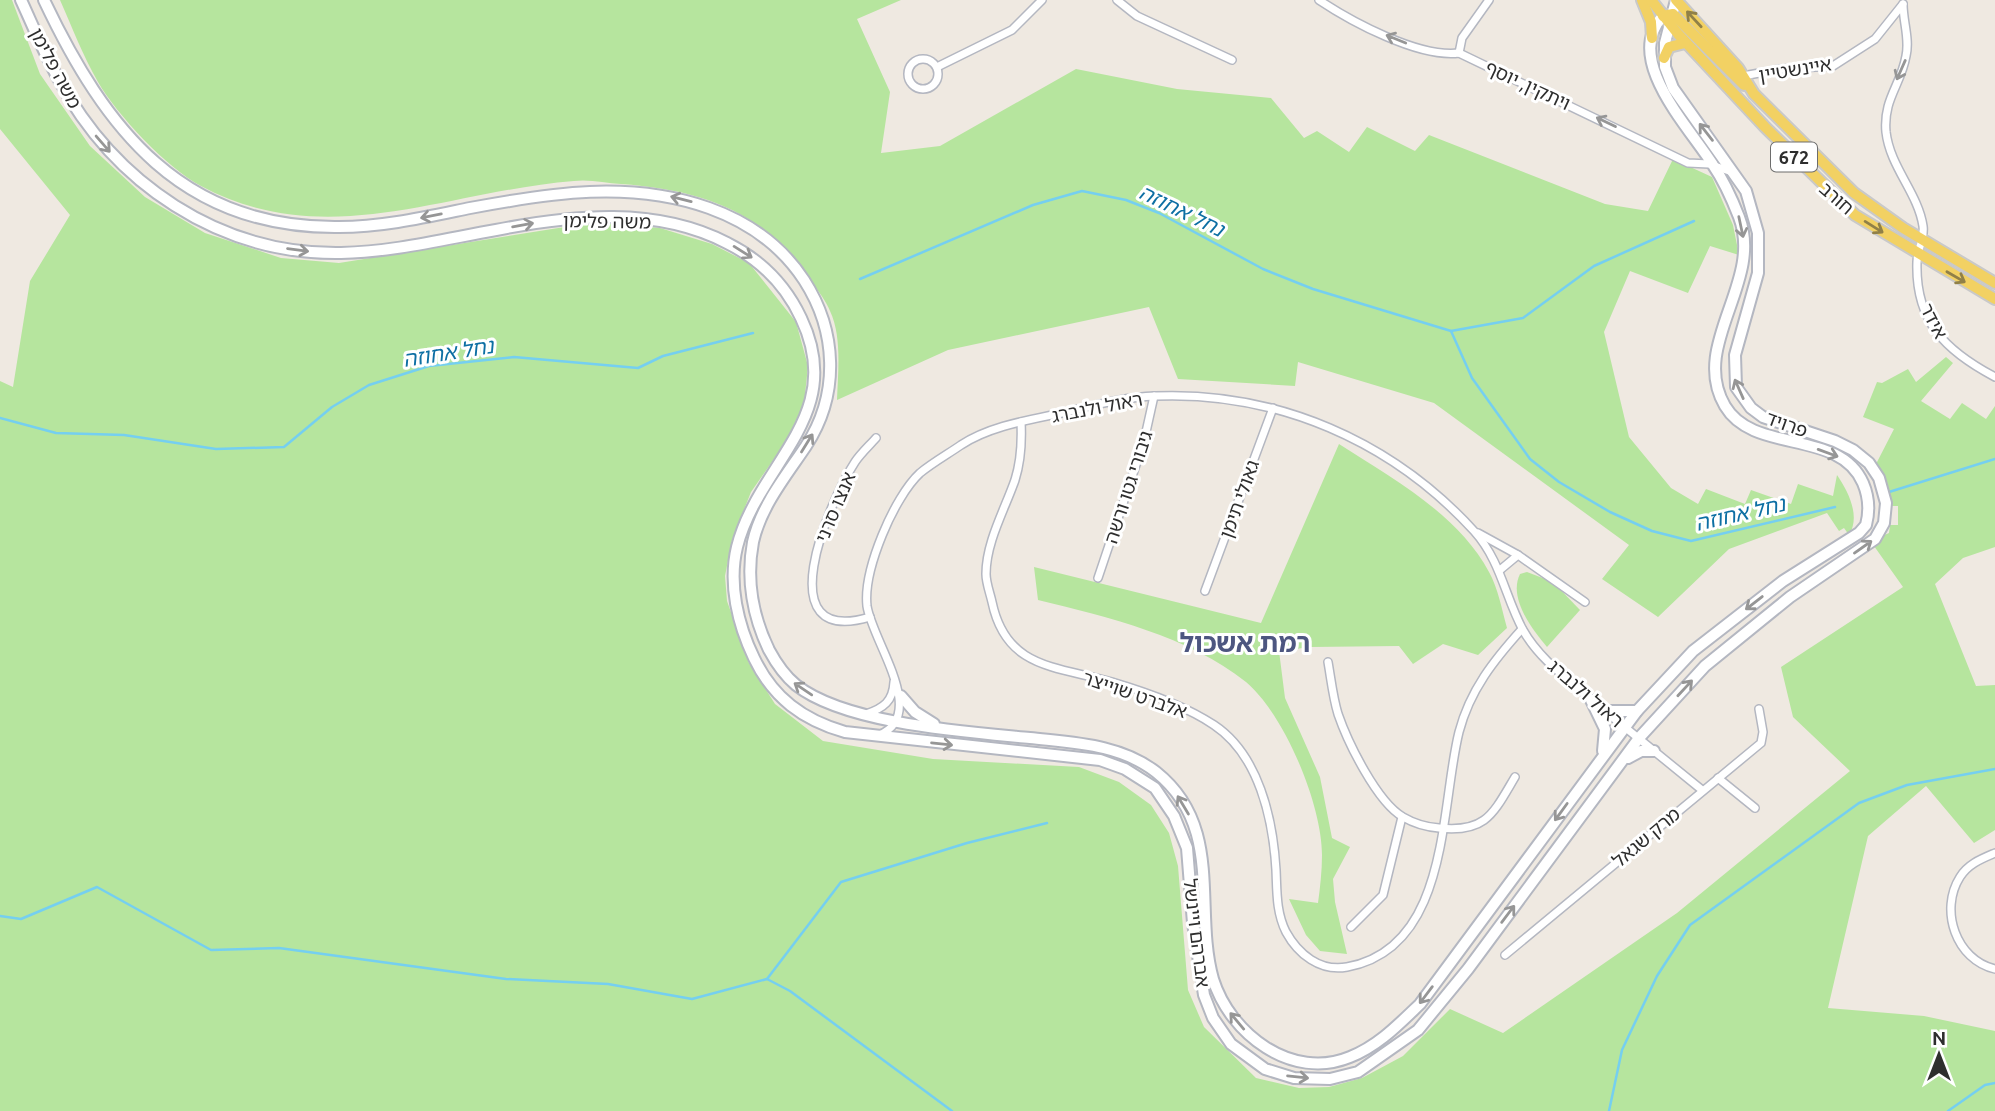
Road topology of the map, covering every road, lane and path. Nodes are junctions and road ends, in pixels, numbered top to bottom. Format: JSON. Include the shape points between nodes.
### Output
{"nodes":[{"id":1,"x":21,"y":0,"type":"edge"},
{"id":2,"x":44,"y":0,"type":"edge"},
{"id":3,"x":1042,"y":0,"type":"edge"},
{"id":4,"x":1117,"y":0,"type":"edge"},
{"id":5,"x":1319,"y":0,"type":"edge"},
{"id":6,"x":1489,"y":0,"type":"edge"},
{"id":7,"x":1642,"y":0,"type":"edge"},
{"id":8,"x":1651,"y":0,"type":"edge"},
{"id":9,"x":1676,"y":0,"type":"edge"},
{"id":10,"x":1903,"y":2,"type":"edge"},
{"id":11,"x":1669,"y":18,"type":"junction"},
{"id":12,"x":1652,"y":38,"type":"junction"},
{"id":13,"x":1685,"y":43,"type":"junction"},
{"id":14,"x":1459,"y":53,"type":"junction"},
{"id":15,"x":1664,"y":58,"type":"junction"},
{"id":16,"x":1232,"y":60,"type":"dead end"},
{"id":17,"x":937,"y":67,"type":"junction"},
{"id":18,"x":1743,"y":76,"type":"junction"},
{"id":19,"x":1754,"y":94,"type":"junction"},
{"id":20,"x":1714,"y":165,"type":"junction"},
{"id":21,"x":1736,"y":174,"type":"junction"},
{"id":22,"x":1923,"y":240,"type":"junction"},
{"id":23,"x":1917,"y":254,"type":"junction"},
{"id":24,"x":1995,"y":283,"type":"edge"},
{"id":25,"x":1995,"y":299,"type":"edge"},
{"id":26,"x":1995,"y":377,"type":"edge"},
{"id":27,"x":1154,"y":396,"type":"junction"},
{"id":28,"x":1273,"y":408,"type":"junction"},
{"id":29,"x":1021,"y":422,"type":"junction"},
{"id":30,"x":876,"y":438,"type":"dead end"},
{"id":31,"x":1475,"y":532,"type":"junction"},
{"id":32,"x":1518,"y":555,"type":"junction"},
{"id":33,"x":1500,"y":570,"type":"junction"},
{"id":34,"x":1098,"y":578,"type":"dead end"},
{"id":35,"x":1205,"y":591,"type":"dead end"},
{"id":36,"x":1584,"y":602,"type":"dead end"},
{"id":37,"x":870,"y":617,"type":"junction"},
{"id":38,"x":1522,"y":629,"type":"junction"},
{"id":39,"x":1328,"y":662,"type":"dead end"},
{"id":40,"x":894,"y":681,"type":"junction"},
{"id":41,"x":901,"y":696,"type":"junction"},
{"id":42,"x":1591,"y":700,"type":"junction"},
{"id":43,"x":1759,"y":709,"type":"dead end"},
{"id":44,"x":1605,"y":711,"type":"junction"},
{"id":45,"x":1637,"y":711,"type":"junction"},
{"id":46,"x":866,"y":715,"type":"junction"},
{"id":47,"x":897,"y":720,"type":"junction"},
{"id":48,"x":1624,"y":726,"type":"junction"},
{"id":49,"x":940,"y":727,"type":"junction"},
{"id":50,"x":874,"y":737,"type":"junction"},
{"id":51,"x":1639,"y":738,"type":"junction"},
{"id":52,"x":1654,"y":751,"type":"junction"},
{"id":53,"x":1601,"y":757,"type":"junction"},
{"id":54,"x":1622,"y":761,"type":"junction"},
{"id":55,"x":1515,"y":777,"type":"dead end"},
{"id":56,"x":1718,"y":778,"type":"junction"},
{"id":57,"x":1702,"y":790,"type":"junction"},
{"id":58,"x":1755,"y":808,"type":"dead end"},
{"id":59,"x":1402,"y":817,"type":"junction"},
{"id":60,"x":1445,"y":829,"type":"junction"},
{"id":61,"x":1995,"y":853,"type":"edge"},
{"id":62,"x":1352,"y":927,"type":"dead end"},
{"id":63,"x":1505,"y":955,"type":"dead end"},
{"id":64,"x":1995,"y":969,"type":"edge"}],
"edges":[{"from":1,"to":50,"type":"main road","name":"משה פלימן","one_way":true,"via":[[58,78],[105,145],[152,192],[220,230],[279,247],[344,253],[399,248],[545,221],[632,217],[685,226],[722,240],[766,268],[787,293],[805,327],[813,351],[813,391],[800,432],[742,531],[733,576],[736,606],[764,678],[785,703],[826,727]]},
{"from":46,"to":2,"type":"main road","name":"משה פלימן","one_way":true,"via":[[813,696],[786,675],[769,649],[753,603],[754,540],[774,492],[822,414],[831,370],[829,339],[820,311],[800,274],[777,247],[729,215],[689,201],[634,191],[542,195],[344,227],[282,222],[226,206],[181,183],[135,145],[90,89]]},
{"from":3,"to":17,"type":"street","via":[[1012,30]]},
{"from":4,"to":16,"type":"street","via":[[1137,16]]},
{"from":14,"to":5,"type":"street","name":"ויתקין, יוסף","one_way":true,"via":[[1416,47],[1339,14]]},
{"from":6,"to":14,"type":"street","via":[[1462,38]]},
{"from":7,"to":12,"type":"main road"},
{"from":8,"to":11,"type":"main road","name":"חורב","number":"672"},
{"from":9,"to":11,"type":"main road","name":"פרויד"},
{"from":18,"to":9,"type":"main road","name":"חורב","number":"672","one_way":true},
{"from":10,"to":18,"type":"street","name":"איינשטיין","via":[[1875,39],[1833,66]]},
{"from":10,"to":22,"type":"street","one_way":true,"via":[[1908,47],[1887,104],[1886,132],[1893,159],[1921,217]]},
{"from":11,"to":12,"type":"main road","name":"פרויד","via":[[1656,24]]},
{"from":11,"to":13,"type":"main road","name":"חורב","number":"672"},
{"from":11,"to":15,"type":"main road","name":"פרויד"},
{"from":11,"to":19,"type":"main road"},
{"from":12,"to":20,"type":"main road","name":"פרויד","via":[[1653,70],[1661,89]]},
{"from":13,"to":15,"type":"main road","via":[[1670,47]]},
{"from":13,"to":23,"type":"main road","name":"חורב","number":"672","one_way":true,"via":[[1824,187],[1855,215]]},
{"from":20,"to":14,"type":"street","name":"ויתקין, יוסף","one_way":true,"via":[[1688,163]]},
{"from":21,"to":15,"type":"main road","name":"פרויד","one_way":true,"via":[[1673,88]]},
{"from":17,"to":17,"type":"street","via":[[925,59],[915,61],[909,69],[911,82],[918,88],[931,87],[939,76]]},
{"from":18,"to":19,"type":"main road","name":"חורב","number":"672"},
{"from":19,"to":22,"type":"main road","name":"חורב","number":"672","via":[[1854,193]]},
{"from":20,"to":21,"type":"street","name":"ויתקין, יוסף"},
{"from":20,"to":45,"type":"main road","name":"פרויד","one_way":true,"via":[[1742,224],[1745,253],[1741,282],[1717,353],[1720,395],[1726,408],[1745,425],[1850,463],[1866,493],[1868,516],[1859,533],[1783,581],[1693,651]]},
{"from":51,"to":21,"type":"main road","name":"פרויד","one_way":true,"via":[[1705,666],[1790,597],[1875,539],[1884,523],[1884,490],[1869,463],[1835,442],[1763,417],[1736,387],[1735,355],[1756,285],[1760,250],[1751,203]]},
{"from":22,"to":23,"type":"street","name":"אידר"},
{"from":22,"to":24,"type":"main road","name":"חורב","number":"672"},
{"from":23,"to":25,"type":"main road","name":"חורב","number":"672","one_way":true},
{"from":23,"to":26,"type":"street","name":"אידר","via":[[1920,291],[1936,331],[1962,360]]},
{"from":27,"to":28,"type":"street","name":"ראול ולנברג"},
{"from":27,"to":29,"type":"street","name":"ראול ולנברג"},
{"from":27,"to":34,"type":"street","name":"גיבורי גטו ורשה","via":[[1144,442]]},
{"from":28,"to":31,"type":"street","name":"ראול ולנברג","via":[[1360,440],[1426,485]]},
{"from":28,"to":35,"type":"street","name":"גאולי תימן"},
{"from":29,"to":37,"type":"street","name":"ראול ולנברג","via":[[972,438],[920,473],[903,493],[869,576]]},
{"from":29,"to":60,"type":"street","name":"אלברט שוייצר","via":[[1016,478],[999,520],[986,575],[1000,632],[1028,659],[1114,682],[1184,709],[1216,726],[1236,747],[1256,779],[1271,823],[1280,920],[1295,948],[1318,964],[1339,968],[1379,954],[1405,932],[1433,885]]},
{"from":30,"to":37,"type":"street","name":"אנצו סרני","via":[[841,486],[822,529],[813,579],[816,606],[826,618],[839,623]]},
{"from":31,"to":32,"type":"street","name":"ראול ולנברג"},
{"from":31,"to":33,"type":"street","name":"ראול ולנברג"},
{"from":32,"to":33,"type":"street"},
{"from":32,"to":36,"type":"street","name":"ראול ולנברג"},
{"from":33,"to":38,"type":"street","name":"ראול ולנברג"},
{"from":37,"to":40,"type":"street","name":"ראול ולנברג"},
{"from":38,"to":42,"type":"street","name":"ראול ולנברג","via":[[1544,658]]},
{"from":38,"to":60,"type":"street","name":"אלברט שוייצר","via":[[1486,668],[1460,730]]},
{"from":39,"to":59,"type":"street","via":[[1343,725],[1369,779]]},
{"from":40,"to":41,"type":"street","name":"ראול ולנברג"},
{"from":40,"to":46,"type":"street","via":[[892,698]]},
{"from":41,"to":47,"type":"street"},
{"from":41,"to":49,"type":"main road","via":[[915,712]]},
{"from":42,"to":44,"type":"street","name":"ראול ולנברג"},
{"from":42,"to":53,"type":"main road","via":[[1605,729]]},
{"from":43,"to":56,"type":"street","name":"מרק שגאל","via":[[1761,743]]},
{"from":44,"to":45,"type":"main road"},
{"from":44,"to":48,"type":"street","name":"ראול ולנברג"},
{"from":45,"to":48,"type":"main road","name":"פרויד"},
{"from":46,"to":47,"type":"main road","name":"משה פלימן"},
{"from":47,"to":49,"type":"main road","name":"אברהם ויינשל"},
{"from":47,"to":50,"type":"street"},
{"from":48,"to":51,"type":"street","name":"ראול ולנברג"},
{"from":48,"to":53,"type":"main road","name":"אברהם ויינשל"},
{"from":53,"to":49,"type":"main road","name":"אברהם ויינשל","one_way":true,"via":[[1420,1004],[1366,1050],[1344,1060],[1316,1063],[1287,1059],[1254,1041],[1216,988],[1196,832],[1187,808],[1154,770],[1097,745]]},
{"from":50,"to":54,"type":"main road","name":"אברהם ויינשל","one_way":true,"via":[[1100,760],[1155,788],[1174,816],[1187,848],[1198,961],[1213,1018],[1231,1044],[1250,1060],[1294,1078],[1330,1079],[1358,1072],[1418,1030]]},
{"from":51,"to":52,"type":"street","name":"ראול ולנברג"},
{"from":51,"to":54,"type":"main road","name":"אברהם ויינשל"},
{"from":52,"to":54,"type":"main road","via":[[1641,751]]},
{"from":52,"to":57,"type":"street","name":"ראול ולנברג"},
{"from":55,"to":60,"type":"street","via":[[1494,812],[1477,827]]},
{"from":56,"to":57,"type":"street","name":"מרק שגאל"},
{"from":56,"to":58,"type":"street"},
{"from":57,"to":63,"type":"street","name":"מרק שגאל"},
{"from":59,"to":60,"type":"street","via":[[1421,826]]},
{"from":59,"to":62,"type":"street","via":[[1383,895]]},
{"from":61,"to":64,"type":"street","via":[[1975,861],[1961,875],[1951,902],[1954,932],[1962,946],[1974,960]]}]}
